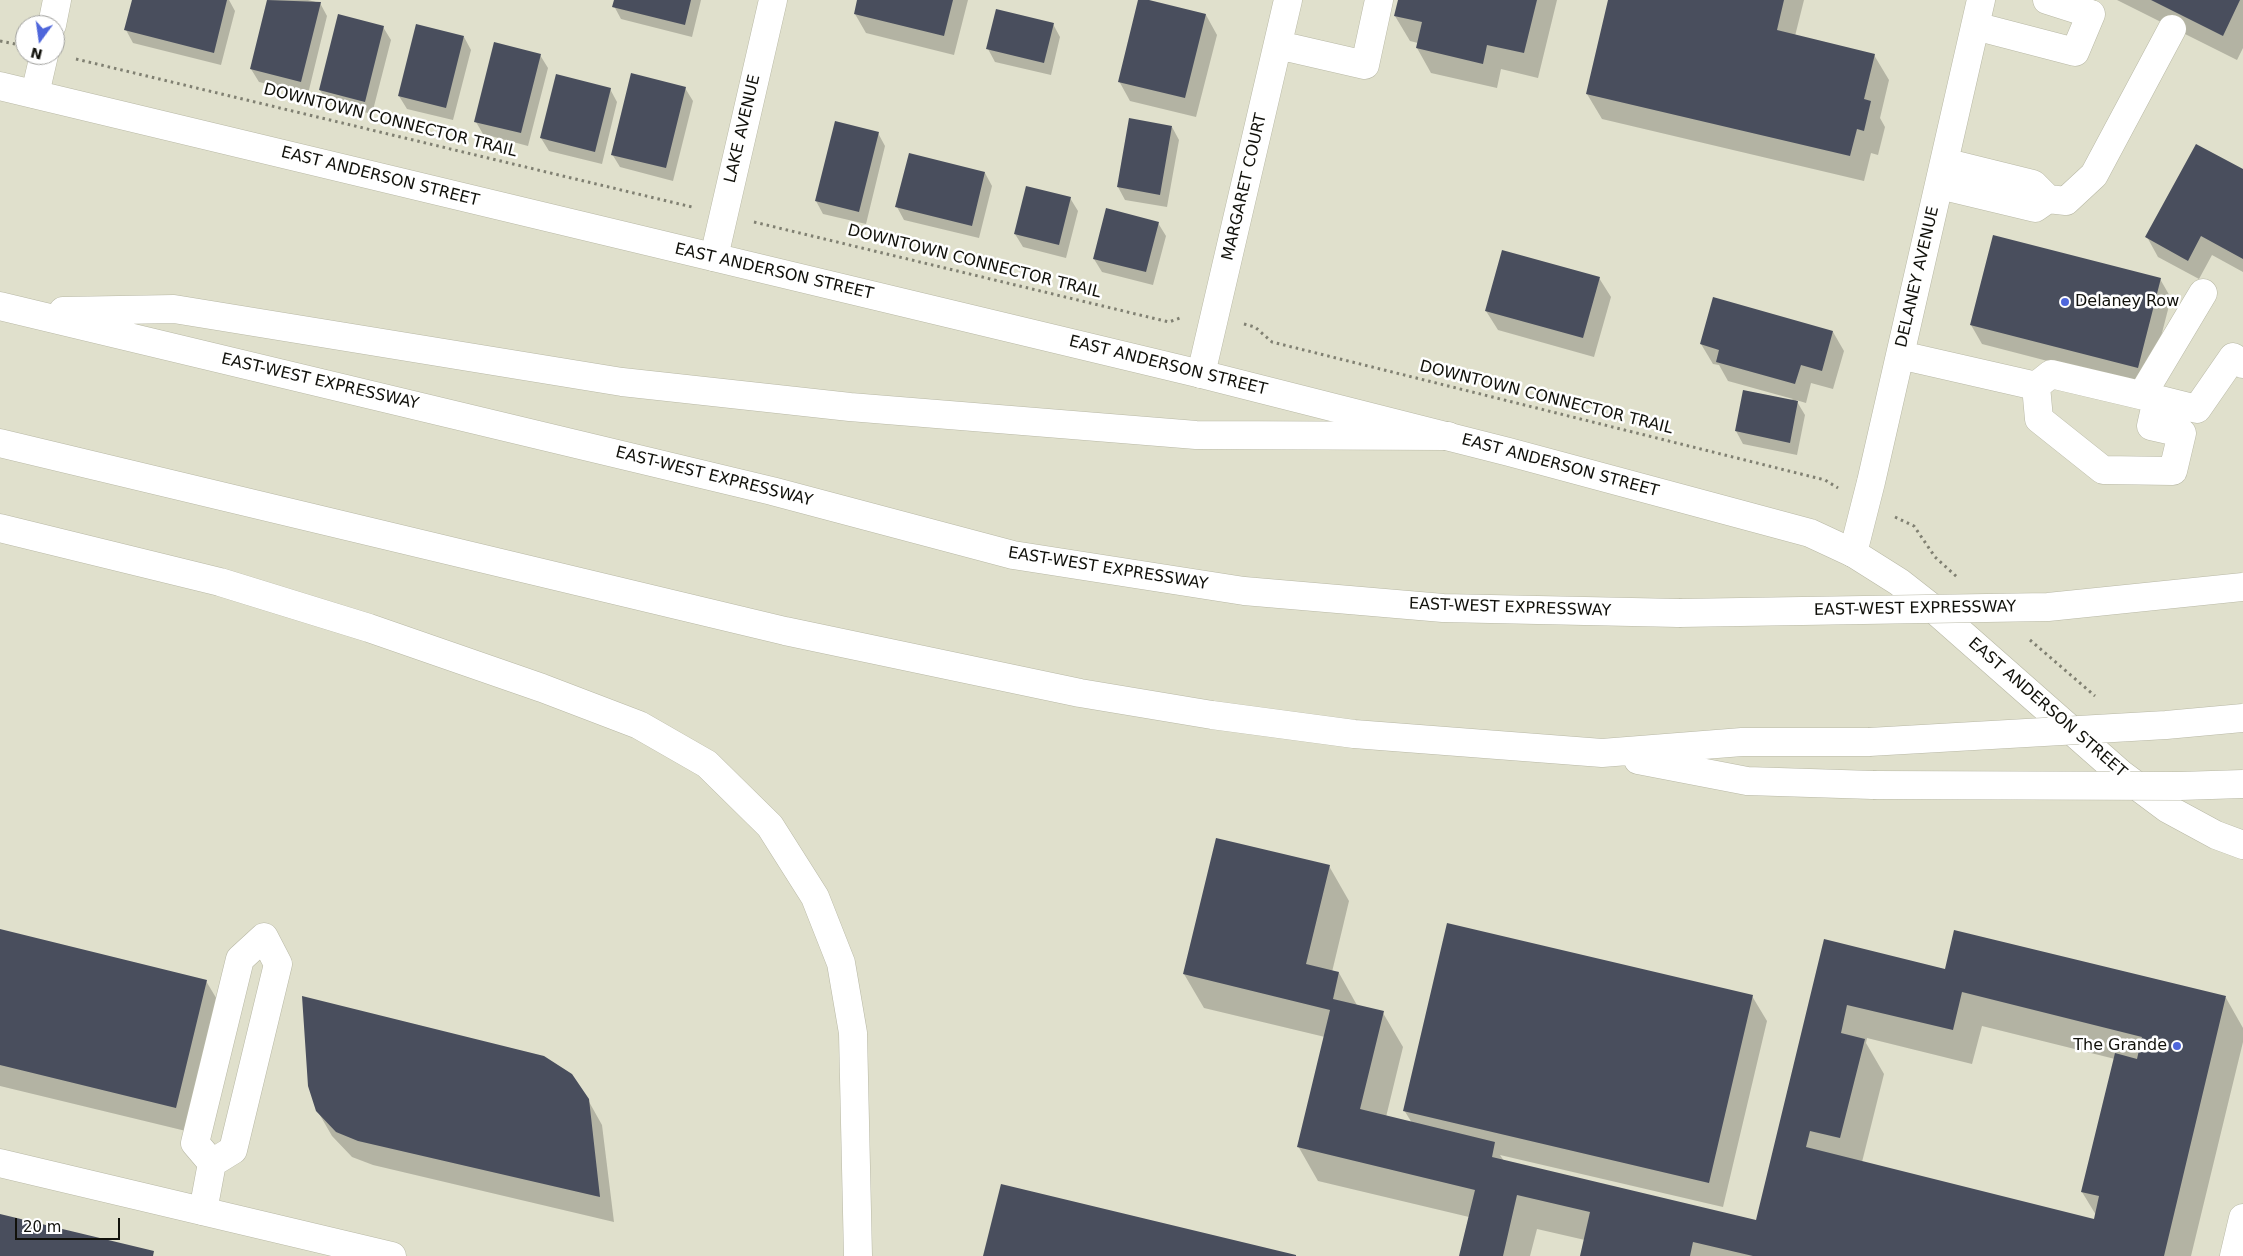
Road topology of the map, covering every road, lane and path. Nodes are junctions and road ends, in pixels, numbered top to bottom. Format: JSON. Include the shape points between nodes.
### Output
{"nodes":[{"id":1,"x":57,"y":0,"type":"edge"},
{"id":2,"x":773,"y":0,"type":"edge"},
{"id":3,"x":1288,"y":0,"type":"edge"},
{"id":4,"x":1379,"y":0,"type":"edge"},
{"id":5,"x":2047,"y":0,"type":"edge"},
{"id":6,"x":1978,"y":13,"type":"edge"},
{"id":7,"x":54,"y":15,"type":"edge"},
{"id":8,"x":2172,"y":29,"type":"dead end"},
{"id":9,"x":0,"y":41,"type":"edge"},
{"id":10,"x":15,"y":44,"type":"edge"},
{"id":11,"x":1278,"y":45,"type":"junction"},
{"id":12,"x":65,"y":58,"type":"edge"},
{"id":13,"x":51,"y":65,"type":"edge"},
{"id":14,"x":0,"y":86,"type":"edge"},
{"id":15,"x":35,"y":94,"type":"junction"},
{"id":16,"x":1941,"y":173,"type":"junction"},
{"id":17,"x":698,"y":209,"type":"dead end"},
{"id":18,"x":746,"y":220,"type":"dead end"},
{"id":19,"x":714,"y":257,"type":"junction"},
{"id":20,"x":2203,"y":293,"type":"dead end"},
{"id":21,"x":12,"y":308,"type":"edge"},
{"id":22,"x":1186,"y":316,"type":"dead end"},
{"id":23,"x":1255,"y":327,"type":"dead end"},
{"id":24,"x":1900,"y":355,"type":"junction"},
{"id":25,"x":2243,"y":364,"type":"edge"},
{"id":26,"x":1201,"y":374,"type":"junction"},
{"id":27,"x":2036,"y":386,"type":"junction"},
{"id":28,"x":2150,"y":397,"type":"junction"},
{"id":29,"x":1448,"y":436,"type":"junction"},
{"id":30,"x":0,"y":443,"type":"edge"},
{"id":31,"x":1834,"y":486,"type":"dead end"},
{"id":32,"x":1914,"y":526,"type":"dead end"},
{"id":33,"x":0,"y":528,"type":"edge"},
{"id":34,"x":1853,"y":553,"type":"junction"},
{"id":35,"x":1960,"y":579,"type":"dead end"},
{"id":36,"x":2243,"y":586,"type":"edge"},
{"id":37,"x":2026,"y":636,"type":"dead end"},
{"id":38,"x":2100,"y":699,"type":"dead end"},
{"id":39,"x":2243,"y":718,"type":"edge"},
{"id":40,"x":1602,"y":753,"type":"junction"},
{"id":41,"x":2243,"y":784,"type":"edge"},
{"id":42,"x":2243,"y":845,"type":"edge"},
{"id":43,"x":212,"y":1163,"type":"junction"},
{"id":44,"x":0,"y":1164,"type":"edge"},
{"id":45,"x":203,"y":1211,"type":"junction"},
{"id":46,"x":2243,"y":1218,"type":"edge"},
{"id":47,"x":392,"y":1256,"type":"edge"},
{"id":48,"x":858,"y":1256,"type":"edge"},
{"id":49,"x":2234,"y":1256,"type":"edge"}],
"edges":[{"from":1,"to":7,"type":"main road"},
{"from":2,"to":19,"type":"main road","name":"LAKE AVENUE"},
{"from":3,"to":11,"type":"main road","name":"MARGARET COURT"},
{"from":4,"to":11,"type":"main road","via":[[1365,65]]},
{"from":5,"to":6,"type":"main road","via":[[2090,14],[2091,43],[2075,52]]},
{"from":6,"to":16,"type":"main road","name":"DELANEY AVENUE"},
{"from":8,"to":16,"type":"main road","via":[[2094,175],[2066,201],[2048,199],[2035,208]]},
{"from":9,"to":10,"type":"path"},
{"from":11,"to":26,"type":"main road","name":"MARGARET COURT"},
{"from":12,"to":17,"type":"path","name":"DOWNTOWN CONNECTOR TRAIL"},
{"from":13,"to":15,"type":"main road"},
{"from":14,"to":15,"type":"main road","name":"EAST ANDERSON STREET"},
{"from":15,"to":19,"type":"main road","name":"EAST ANDERSON STREET"},
{"from":16,"to":24,"type":"main road","name":"DELANEY AVENUE"},
{"from":18,"to":22,"type":"path","name":"DOWNTOWN CONNECTOR TRAIL","via":[[1170,322]]},
{"from":19,"to":26,"type":"main road","name":"EAST ANDERSON STREET"},
{"from":20,"to":28,"type":"main road"},
{"from":21,"to":29,"type":"main road","via":[[174,309],[622,382],[850,407],[1196,435]]},
{"from":21,"to":36,"type":"main road","name":"EAST-WEST EXPRESSWAY","bridge":true,"via":[[772,491],[1013,555],[1253,592],[1443,608],[1679,613],[2048,607]]},
{"from":23,"to":31,"type":"path","name":"DOWNTOWN CONNECTOR TRAIL","via":[[1272,342],[1825,480]]},
{"from":24,"to":27,"type":"main road"},
{"from":24,"to":34,"type":"main road","name":"DELANEY AVENUE"},
{"from":25,"to":28,"type":"main road","via":[[2232,357],[2197,409]]},
{"from":26,"to":29,"type":"main road","name":"EAST ANDERSON STREET"},
{"from":27,"to":28,"type":"main road","via":[[2051,374]]},
{"from":27,"to":28,"type":"main road","via":[[2039,419],[2103,470],[2173,471],[2182,433],[2151,426]]},
{"from":29,"to":34,"type":"main road","name":"EAST ANDERSON STREET","via":[[1810,533]]},
{"from":30,"to":40,"type":"main road","via":[[785,631],[1080,693],[1354,734]]},
{"from":32,"to":35,"type":"path","via":[[1935,557]]},
{"from":33,"to":48,"type":"main road","via":[[220,582],[369,628],[639,725],[707,764],[770,826],[815,897],[841,963],[853,1034]]},
{"from":34,"to":42,"type":"main road","name":"EAST ANDERSON STREET","via":[[1936,610],[2121,774],[2168,810]]},
{"from":37,"to":38,"type":"path"},
{"from":39,"to":40,"type":"main road","bridge":true,"via":[[1869,742],[1742,742]]},
{"from":40,"to":41,"type":"main road","bridge":true,"via":[[1747,781],[1873,785]]},
{"from":43,"to":43,"type":"main road","via":[[233,1150],[278,964],[264,937],[240,959],[195,1143]]},
{"from":43,"to":45,"type":"main road"},
{"from":44,"to":45,"type":"main road"},
{"from":45,"to":47,"type":"main road"},
{"from":46,"to":49,"type":"main road"}]}
